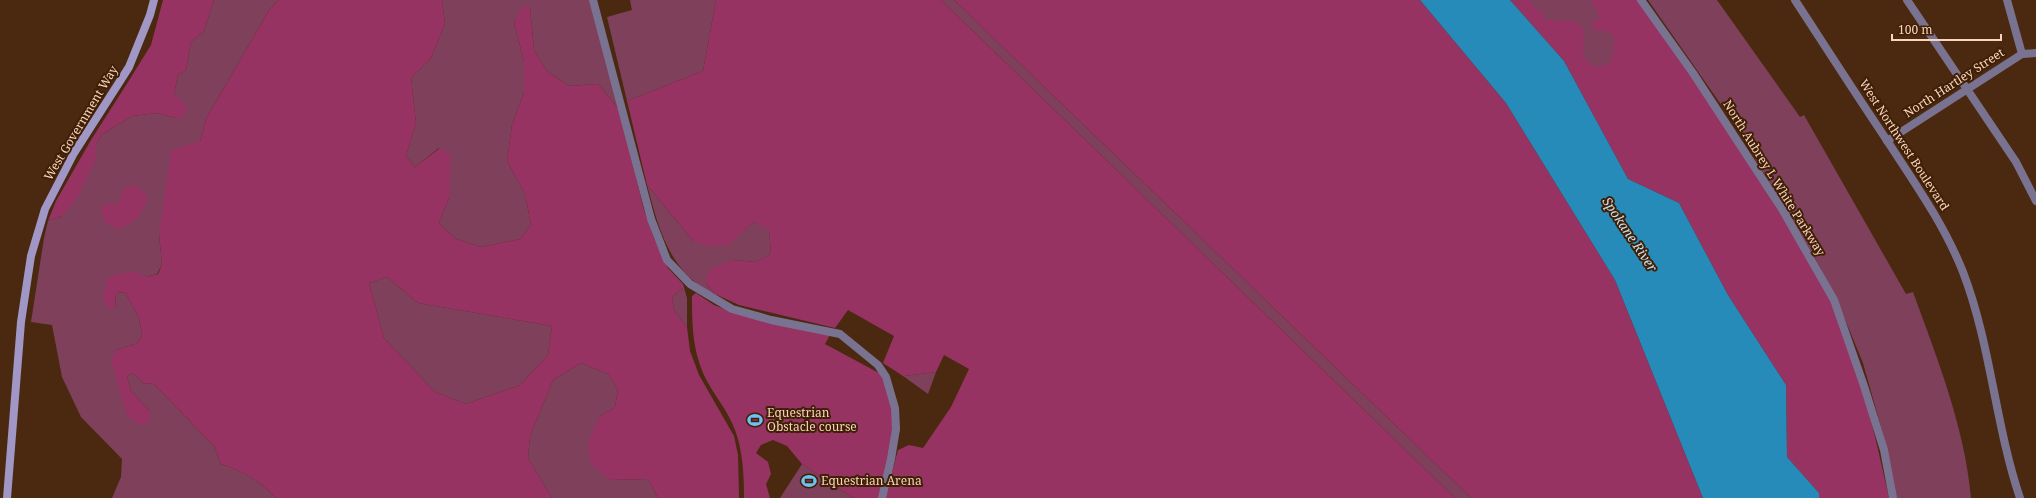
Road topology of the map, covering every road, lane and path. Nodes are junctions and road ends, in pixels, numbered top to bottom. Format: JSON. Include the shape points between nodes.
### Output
{"nodes":[{"id":1,"x":154,"y":0,"type":"edge"},
{"id":2,"x":593,"y":0,"type":"edge"},
{"id":3,"x":1641,"y":0,"type":"edge"},
{"id":4,"x":1795,"y":0,"type":"edge"},
{"id":5,"x":1907,"y":0,"type":"edge"},
{"id":6,"x":2007,"y":0,"type":"edge"},
{"id":7,"x":2036,"y":53,"type":"edge"},
{"id":8,"x":2022,"y":54,"type":"junction"},
{"id":9,"x":1966,"y":89,"type":"junction"},
{"id":10,"x":1887,"y":141,"type":"junction"},
{"id":11,"x":2036,"y":201,"type":"edge"},
{"id":12,"x":7,"y":498,"type":"edge"},
{"id":13,"x":882,"y":498,"type":"edge"},
{"id":14,"x":1893,"y":498,"type":"edge"},
{"id":15,"x":2020,"y":498,"type":"edge"}],
"edges":[{"from":1,"to":12,"type":"main road","name":"West Government Way","via":[[129,67],[74,153],[45,209],[31,256],[20,326]]},
{"from":2,"to":13,"type":"street","via":[[651,218],[667,260],[690,284],[732,309],[840,334],[878,365],[886,378],[895,408],[896,429]]},
{"from":3,"to":14,"type":"street","name":"North Aubrey L White Parkway","via":[[1694,73],[1782,209],[1834,300],[1884,450]]},
{"from":4,"to":10,"type":"street","name":"West Northwest Boulevard"},
{"from":5,"to":9,"type":"street"},
{"from":6,"to":8,"type":"street"},
{"from":7,"to":8,"type":"street","name":"North Hartley Street"},
{"from":8,"to":9,"type":"street","name":"North Hartley Street"},
{"from":9,"to":10,"type":"street","name":"North Hartley Street"},
{"from":9,"to":11,"type":"street","via":[[2016,162]]},
{"from":10,"to":15,"type":"street","name":"West Northwest Boulevard","via":[[1926,198],[1963,272],[1979,322],[2008,459]]}]}
